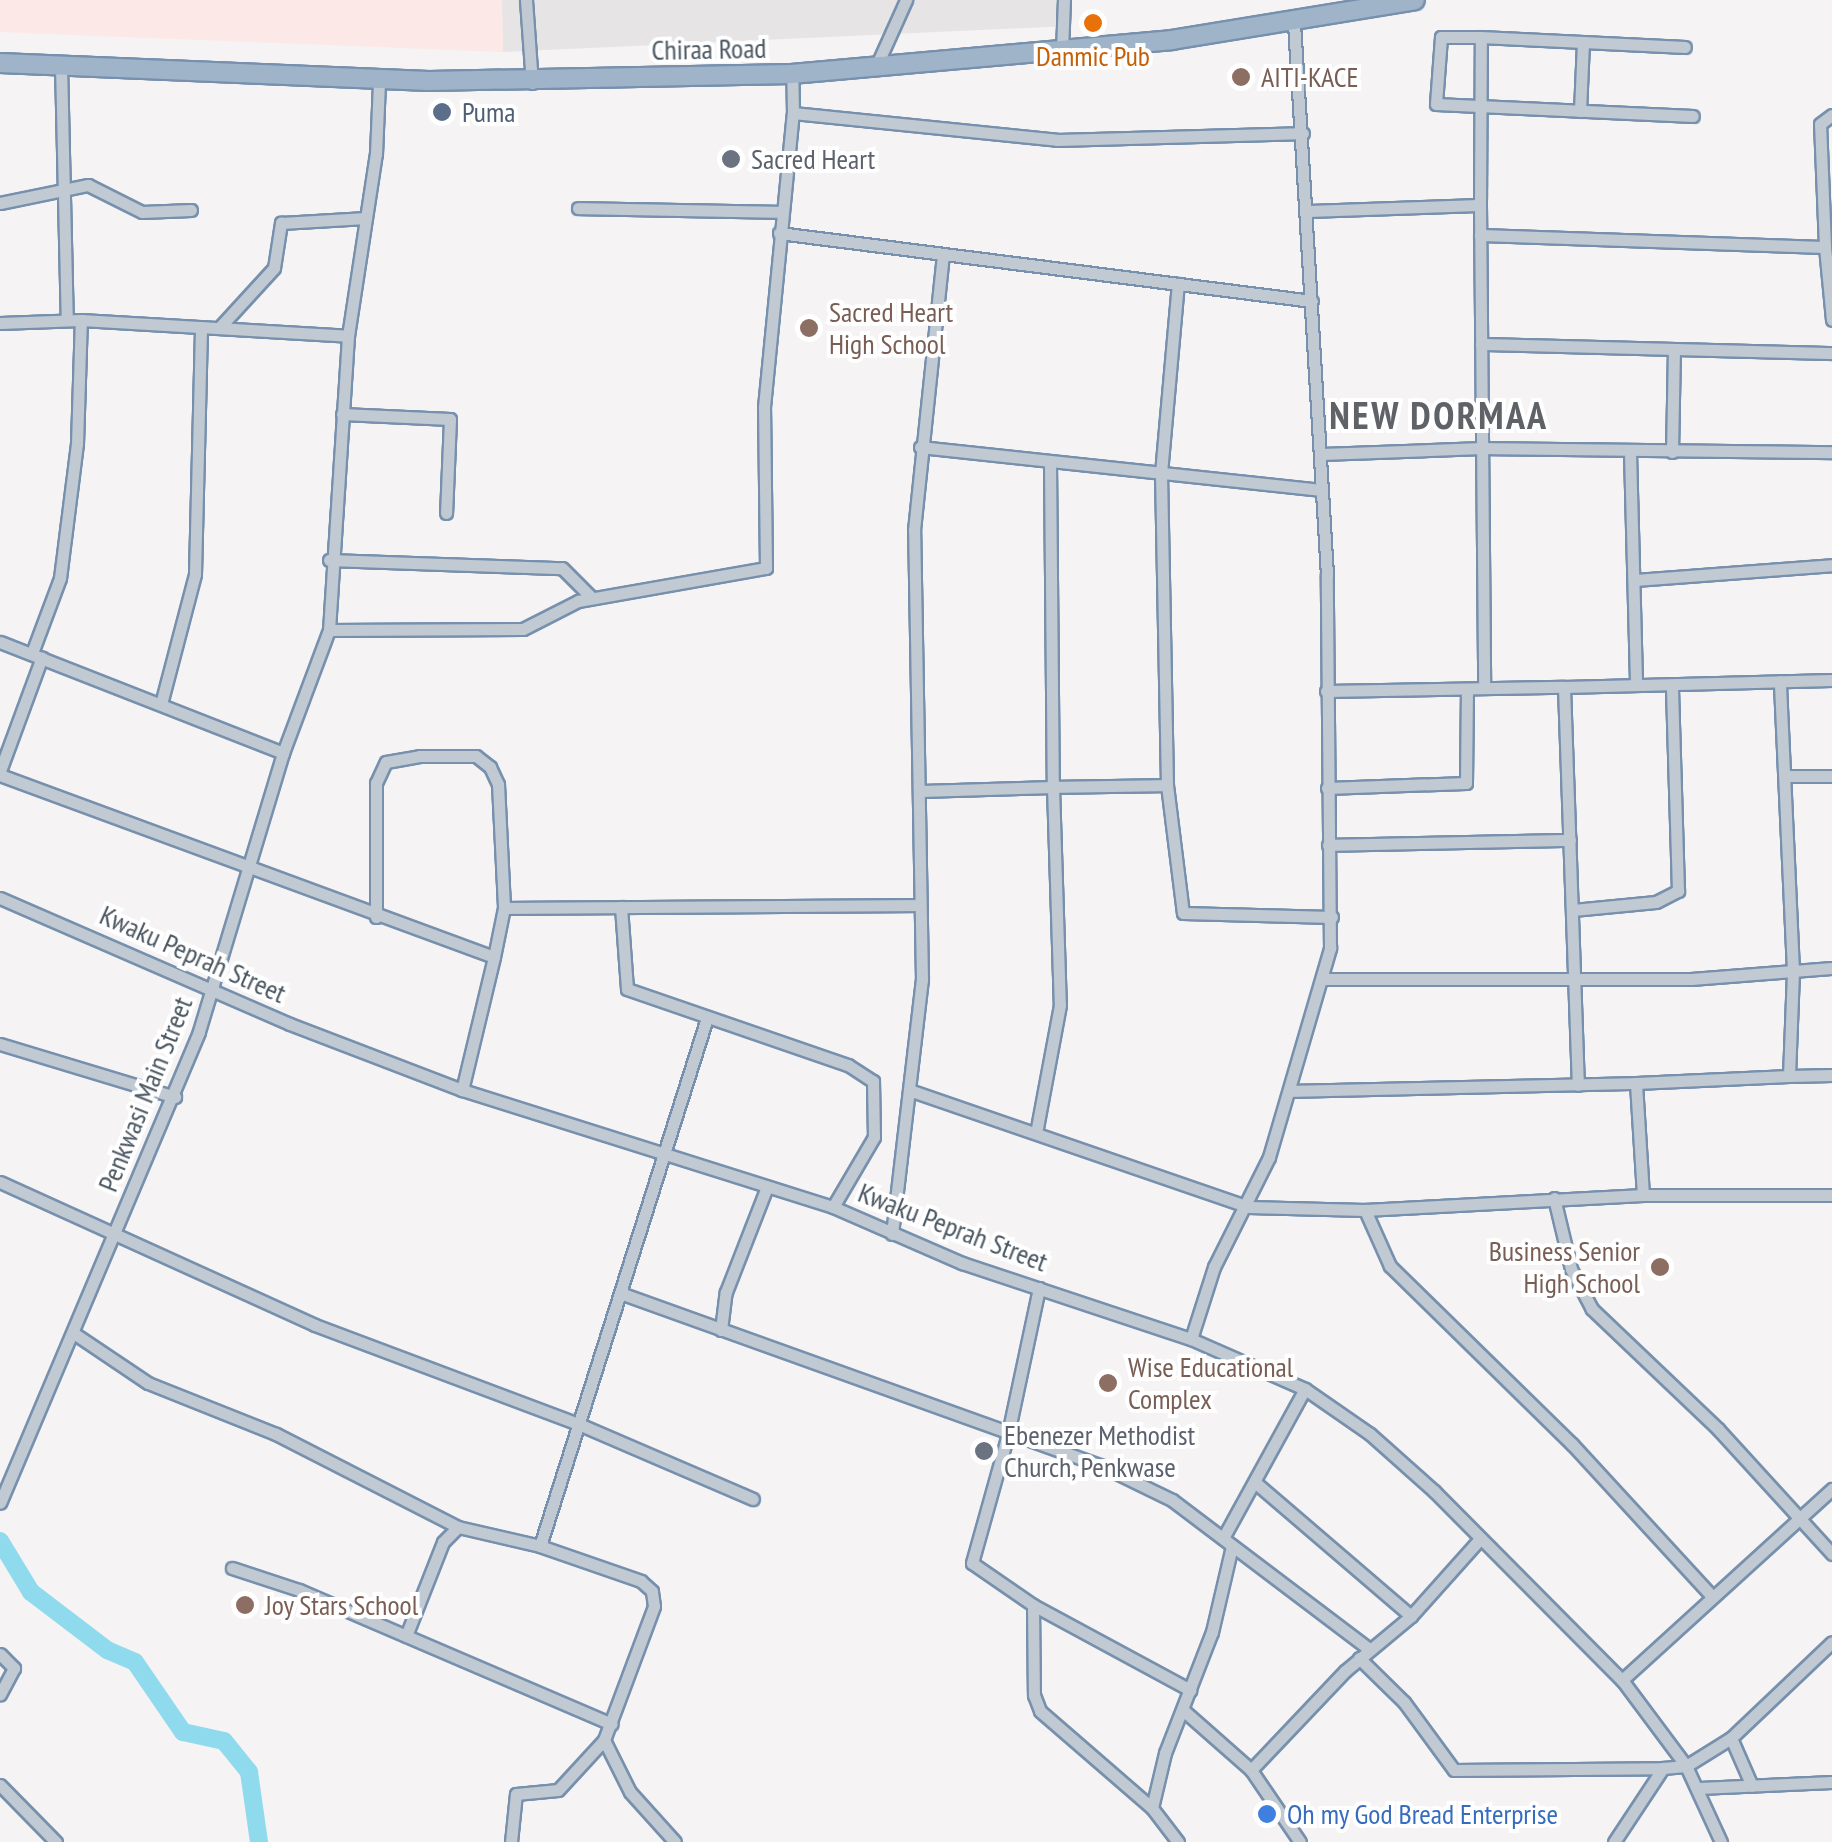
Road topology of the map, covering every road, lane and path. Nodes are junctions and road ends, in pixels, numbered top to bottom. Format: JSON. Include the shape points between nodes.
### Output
{"nodes":[{"id":1,"x":526,"y":0,"type":"edge"},
{"id":2,"x":906,"y":0,"type":"edge"},
{"id":3,"x":1064,"y":0,"type":"edge"},
{"id":4,"x":1415,"y":0,"type":"edge"},
{"id":5,"x":1294,"y":22,"type":"junction"},
{"id":6,"x":1481,"y":37,"type":"junction"},
{"id":7,"x":1583,"y":42,"type":"junction"},
{"id":8,"x":1685,"y":47,"type":"dead end"},
{"id":9,"x":1062,"y":51,"type":"junction"},
{"id":10,"x":0,"y":63,"type":"edge"},
{"id":11,"x":61,"y":64,"type":"junction"},
{"id":12,"x":875,"y":69,"type":"junction"},
{"id":13,"x":792,"y":74,"type":"junction"},
{"id":14,"x":379,"y":81,"type":"junction"},
{"id":15,"x":532,"y":83,"type":"junction"},
{"id":16,"x":1478,"y":108,"type":"junction"},
{"id":17,"x":1580,"y":111,"type":"junction"},
{"id":18,"x":794,"y":113,"type":"junction"},
{"id":19,"x":1832,"y":115,"type":"edge"},
{"id":20,"x":1693,"y":116,"type":"dead end"},
{"id":21,"x":1303,"y":133,"type":"junction"},
{"id":22,"x":65,"y":195,"type":"junction"},
{"id":23,"x":0,"y":204,"type":"edge"},
{"id":24,"x":1480,"y":205,"type":"junction"},
{"id":25,"x":578,"y":208,"type":"dead end"},
{"id":26,"x":190,"y":210,"type":"dead end"},
{"id":27,"x":1307,"y":210,"type":"junction"},
{"id":28,"x":781,"y":212,"type":"junction"},
{"id":29,"x":366,"y":218,"type":"junction"},
{"id":30,"x":778,"y":233,"type":"junction"},
{"id":31,"x":1480,"y":234,"type":"junction"},
{"id":32,"x":1825,"y":246,"type":"junction"},
{"id":33,"x":943,"y":255,"type":"junction"},
{"id":34,"x":1178,"y":284,"type":"junction"},
{"id":35,"x":1312,"y":301,"type":"junction"},
{"id":36,"x":67,"y":320,"type":"junction"},
{"id":37,"x":81,"y":320,"type":"junction"},
{"id":38,"x":1832,"y":320,"type":"edge"},
{"id":39,"x":0,"y":323,"type":"edge"},
{"id":40,"x":201,"y":327,"type":"junction"},
{"id":41,"x":219,"y":328,"type":"junction"},
{"id":42,"x":348,"y":336,"type":"junction"},
{"id":43,"x":1481,"y":344,"type":"junction"},
{"id":44,"x":1674,"y":349,"type":"junction"},
{"id":45,"x":1832,"y":353,"type":"edge"},
{"id":46,"x":342,"y":414,"type":"junction"},
{"id":47,"x":920,"y":447,"type":"junction"},
{"id":48,"x":1482,"y":448,"type":"junction"},
{"id":49,"x":1630,"y":452,"type":"junction"},
{"id":50,"x":1672,"y":452,"type":"junction"},
{"id":51,"x":1832,"y":452,"type":"edge"},
{"id":52,"x":1321,"y":454,"type":"junction"},
{"id":53,"x":1050,"y":462,"type":"junction"},
{"id":54,"x":1161,"y":474,"type":"junction"},
{"id":55,"x":1322,"y":490,"type":"junction"},
{"id":56,"x":446,"y":513,"type":"dead end"},
{"id":57,"x":329,"y":560,"type":"junction"},
{"id":58,"x":1832,"y":565,"type":"edge"},
{"id":59,"x":1634,"y":580,"type":"junction"},
{"id":60,"x":592,"y":598,"type":"junction"},
{"id":61,"x":328,"y":630,"type":"junction"},
{"id":62,"x":0,"y":642,"type":"edge"},
{"id":63,"x":37,"y":655,"type":"junction"},
{"id":64,"x":1832,"y":680,"type":"edge"},
{"id":65,"x":1780,"y":681,"type":"junction"},
{"id":66,"x":1636,"y":685,"type":"junction"},
{"id":67,"x":1672,"y":686,"type":"junction"},
{"id":68,"x":1564,"y":687,"type":"junction"},
{"id":69,"x":1484,"y":688,"type":"junction"},
{"id":70,"x":1466,"y":689,"type":"junction"},
{"id":71,"x":1326,"y":691,"type":"junction"},
{"id":72,"x":161,"y":704,"type":"junction"},
{"id":73,"x":283,"y":753,"type":"junction"},
{"id":74,"x":0,"y":773,"type":"edge"},
{"id":75,"x":1788,"y":776,"type":"junction"},
{"id":76,"x":1832,"y":776,"type":"edge"},
{"id":77,"x":1167,"y":785,"type":"junction"},
{"id":78,"x":1053,"y":788,"type":"junction"},
{"id":79,"x":1326,"y":788,"type":"junction"},
{"id":80,"x":921,"y":791,"type":"junction"},
{"id":81,"x":1570,"y":840,"type":"junction"},
{"id":82,"x":1328,"y":845,"type":"junction"},
{"id":83,"x":249,"y":867,"type":"junction"},
{"id":84,"x":0,"y":898,"type":"edge"},
{"id":85,"x":920,"y":905,"type":"junction"},
{"id":86,"x":621,"y":907,"type":"junction"},
{"id":87,"x":504,"y":908,"type":"junction"},
{"id":88,"x":1573,"y":910,"type":"junction"},
{"id":89,"x":376,"y":917,"type":"junction"},
{"id":90,"x":1332,"y":918,"type":"junction"},
{"id":91,"x":494,"y":957,"type":"junction"},
{"id":92,"x":1832,"y":968,"type":"edge"},
{"id":93,"x":1793,"y":970,"type":"junction"},
{"id":94,"x":1574,"y":978,"type":"junction"},
{"id":95,"x":1325,"y":979,"type":"junction"},
{"id":96,"x":215,"y":987,"type":"junction"},
{"id":97,"x":708,"y":1018,"type":"junction"},
{"id":98,"x":0,"y":1044,"type":"edge"},
{"id":99,"x":1789,"y":1076,"type":"junction"},
{"id":100,"x":1832,"y":1076,"type":"edge"},
{"id":101,"x":1636,"y":1082,"type":"junction"},
{"id":102,"x":1578,"y":1084,"type":"junction"},
{"id":103,"x":462,"y":1090,"type":"junction"},
{"id":104,"x":909,"y":1090,"type":"junction"},
{"id":105,"x":1292,"y":1091,"type":"junction"},
{"id":106,"x":175,"y":1097,"type":"junction"},
{"id":107,"x":1036,"y":1133,"type":"junction"},
{"id":108,"x":664,"y":1150,"type":"junction"},
{"id":109,"x":0,"y":1182,"type":"edge"},
{"id":110,"x":767,"y":1187,"type":"junction"},
{"id":111,"x":1642,"y":1194,"type":"junction"},
{"id":112,"x":1832,"y":1195,"type":"edge"},
{"id":113,"x":1554,"y":1198,"type":"junction"},
{"id":114,"x":1248,"y":1207,"type":"junction"},
{"id":115,"x":833,"y":1208,"type":"junction"},
{"id":116,"x":1365,"y":1210,"type":"junction"},
{"id":117,"x":892,"y":1234,"type":"junction"},
{"id":118,"x":113,"y":1236,"type":"junction"},
{"id":119,"x":1039,"y":1288,"type":"junction"},
{"id":120,"x":624,"y":1294,"type":"junction"},
{"id":121,"x":720,"y":1330,"type":"junction"},
{"id":122,"x":74,"y":1334,"type":"junction"},
{"id":123,"x":1191,"y":1339,"type":"junction"},
{"id":124,"x":1305,"y":1389,"type":"junction"},
{"id":125,"x":582,"y":1425,"type":"junction"},
{"id":126,"x":1008,"y":1434,"type":"junction"},
{"id":127,"x":1257,"y":1484,"type":"junction"},
{"id":128,"x":1832,"y":1489,"type":"edge"},
{"id":129,"x":753,"y":1499,"type":"dead end"},
{"id":130,"x":0,"y":1503,"type":"edge"},
{"id":131,"x":1802,"y":1517,"type":"junction"},
{"id":132,"x":458,"y":1527,"type":"junction"},
{"id":133,"x":1480,"y":1540,"type":"junction"},
{"id":134,"x":1227,"y":1542,"type":"junction"},
{"id":135,"x":540,"y":1546,"type":"junction"},
{"id":136,"x":1832,"y":1554,"type":"edge"},
{"id":137,"x":232,"y":1568,"type":"dead end"},
{"id":138,"x":1712,"y":1596,"type":"junction"},
{"id":139,"x":1033,"y":1605,"type":"junction"},
{"id":140,"x":1411,"y":1616,"type":"junction"},
{"id":141,"x":406,"y":1636,"type":"junction"},
{"id":142,"x":1832,"y":1642,"type":"edge"},
{"id":143,"x":1364,"y":1653,"type":"junction"},
{"id":144,"x":0,"y":1654,"type":"edge"},
{"id":145,"x":1622,"y":1680,"type":"junction"},
{"id":146,"x":1190,"y":1690,"type":"junction"},
{"id":147,"x":0,"y":1694,"type":"edge"},
{"id":148,"x":1183,"y":1710,"type":"junction"},
{"id":149,"x":612,"y":1724,"type":"junction"},
{"id":150,"x":1731,"y":1738,"type":"junction"},
{"id":151,"x":604,"y":1740,"type":"junction"},
{"id":152,"x":1686,"y":1766,"type":"junction"},
{"id":153,"x":1663,"y":1768,"type":"junction"},
{"id":154,"x":1251,"y":1770,"type":"junction"},
{"id":155,"x":1832,"y":1782,"type":"edge"},
{"id":156,"x":0,"y":1785,"type":"edge"},
{"id":157,"x":1752,"y":1786,"type":"junction"},
{"id":158,"x":1699,"y":1788,"type":"junction"},
{"id":159,"x":1152,"y":1808,"type":"junction"},
{"id":160,"x":56,"y":1842,"type":"edge"},
{"id":161,"x":511,"y":1842,"type":"edge"},
{"id":162,"x":675,"y":1842,"type":"edge"},
{"id":163,"x":1178,"y":1842,"type":"edge"},
{"id":164,"x":1300,"y":1842,"type":"edge"},
{"id":165,"x":1614,"y":1842,"type":"edge"},
{"id":166,"x":1721,"y":1842,"type":"edge"}],
"edges":[{"from":1,"to":15,"type":"street"},
{"from":2,"to":12,"type":"street"},
{"from":3,"to":9,"type":"street"},
{"from":4,"to":5,"type":"highway","name":"Chiraa Road"},
{"from":5,"to":9,"type":"highway","name":"Chiraa Road"},
{"from":5,"to":21,"type":"street"},
{"from":6,"to":7,"type":"street"},
{"from":6,"to":16,"type":"street"},
{"from":6,"to":16,"type":"street","via":[[1441,36],[1436,101]]},
{"from":7,"to":8,"type":"street"},
{"from":7,"to":17,"type":"street"},
{"from":9,"to":12,"type":"highway","name":"Chiraa Road"},
{"from":10,"to":11,"type":"highway","name":"Chiraa Road"},
{"from":11,"to":14,"type":"highway","name":"Chiraa Road"},
{"from":11,"to":22,"type":"street"},
{"from":12,"to":13,"type":"highway","name":"Chiraa Road"},
{"from":13,"to":15,"type":"highway","name":"Chiraa Road"},
{"from":13,"to":18,"type":"street"},
{"from":14,"to":15,"type":"highway","name":"Chiraa Road"},
{"from":14,"to":29,"type":"street","name":"Penkwasi Main Street"},
{"from":16,"to":17,"type":"street"},
{"from":16,"to":24,"type":"street"},
{"from":17,"to":20,"type":"street"},
{"from":18,"to":21,"type":"street","via":[[1057,140]]},
{"from":18,"to":28,"type":"street"},
{"from":19,"to":32,"type":"street","via":[[1820,124]]},
{"from":21,"to":27,"type":"street"},
{"from":22,"to":23,"type":"street"},
{"from":22,"to":26,"type":"street","via":[[88,186],[142,212]]},
{"from":22,"to":36,"type":"street"},
{"from":24,"to":27,"type":"street"},
{"from":24,"to":31,"type":"street"},
{"from":25,"to":28,"type":"street"},
{"from":27,"to":35,"type":"street"},
{"from":28,"to":30,"type":"street"},
{"from":29,"to":41,"type":"street","via":[[281,223],[274,268]]},
{"from":29,"to":42,"type":"street","name":"Penkwasi Main Street"},
{"from":30,"to":33,"type":"street"},
{"from":30,"to":60,"type":"street","via":[[764,407],[766,568]]},
{"from":31,"to":32,"type":"street"},
{"from":31,"to":43,"type":"street"},
{"from":32,"to":38,"type":"street"},
{"from":33,"to":34,"type":"street"},
{"from":33,"to":47,"type":"street"},
{"from":34,"to":35,"type":"street"},
{"from":34,"to":54,"type":"street"},
{"from":35,"to":52,"type":"street"},
{"from":36,"to":37,"type":"street"},
{"from":36,"to":39,"type":"street"},
{"from":37,"to":40,"type":"street"},
{"from":37,"to":63,"type":"street","via":[[77,444],[60,578]]},
{"from":40,"to":41,"type":"street"},
{"from":40,"to":72,"type":"street","via":[[195,574]]},
{"from":41,"to":42,"type":"street"},
{"from":42,"to":46,"type":"street","name":"Penkwasi Main Street"},
{"from":43,"to":44,"type":"street"},
{"from":43,"to":48,"type":"street"},
{"from":44,"to":45,"type":"street"},
{"from":44,"to":50,"type":"street"},
{"from":46,"to":56,"type":"street","via":[[450,419]]},
{"from":46,"to":57,"type":"street","name":"Penkwasi Main Street"},
{"from":47,"to":53,"type":"street"},
{"from":47,"to":80,"type":"street","via":[[914,530]]},
{"from":48,"to":49,"type":"street"},
{"from":48,"to":52,"type":"street"},
{"from":48,"to":69,"type":"street"},
{"from":49,"to":50,"type":"street"},
{"from":49,"to":59,"type":"street"},
{"from":50,"to":51,"type":"street"},
{"from":52,"to":55,"type":"street"},
{"from":53,"to":54,"type":"street"},
{"from":53,"to":78,"type":"street"},
{"from":54,"to":55,"type":"street"},
{"from":54,"to":77,"type":"street"},
{"from":55,"to":71,"type":"street"},
{"from":57,"to":60,"type":"street","via":[[562,568]]},
{"from":57,"to":61,"type":"street","name":"Penkwasi Main Street"},
{"from":58,"to":59,"type":"street"},
{"from":59,"to":66,"type":"street"},
{"from":60,"to":61,"type":"street","via":[[523,629]]},
{"from":61,"to":73,"type":"street","name":"Penkwasi Main Street"},
{"from":62,"to":63,"type":"street"},
{"from":63,"to":72,"type":"street"},
{"from":63,"to":74,"type":"street"},
{"from":64,"to":65,"type":"street"},
{"from":65,"to":67,"type":"street"},
{"from":65,"to":75,"type":"street"},
{"from":66,"to":67,"type":"street"},
{"from":66,"to":68,"type":"street"},
{"from":67,"to":88,"type":"street","via":[[1678,891],[1656,902]]},
{"from":68,"to":69,"type":"street"},
{"from":68,"to":81,"type":"street"},
{"from":69,"to":70,"type":"street"},
{"from":70,"to":71,"type":"street"},
{"from":70,"to":79,"type":"street","via":[[1466,783]]},
{"from":71,"to":79,"type":"street"},
{"from":72,"to":73,"type":"street"},
{"from":73,"to":83,"type":"street","name":"Penkwasi Main Street"},
{"from":74,"to":83,"type":"street"},
{"from":75,"to":76,"type":"street"},
{"from":75,"to":93,"type":"street"},
{"from":77,"to":78,"type":"street"},
{"from":77,"to":90,"type":"street","via":[[1183,913]]},
{"from":78,"to":80,"type":"street"},
{"from":78,"to":107,"type":"street","via":[[1060,1005]]},
{"from":79,"to":82,"type":"street"},
{"from":80,"to":85,"type":"street"},
{"from":81,"to":82,"type":"street"},
{"from":81,"to":88,"type":"street"},
{"from":82,"to":90,"type":"street"},
{"from":83,"to":89,"type":"street"},
{"from":83,"to":96,"type":"street","name":"Penkwasi Main Street"},
{"from":84,"to":96,"type":"street","name":"Kwaku Peprah Street"},
{"from":85,"to":86,"type":"street"},
{"from":85,"to":104,"type":"street","via":[[922,980]]},
{"from":86,"to":87,"type":"street"},
{"from":86,"to":97,"type":"street","via":[[627,989]]},
{"from":87,"to":89,"type":"street","via":[[498,784],[490,767],[476,756],[420,756],[386,762],[376,783]]},
{"from":87,"to":91,"type":"street"},
{"from":88,"to":94,"type":"street"},
{"from":89,"to":91,"type":"street"},
{"from":90,"to":95,"type":"street"},
{"from":91,"to":103,"type":"street"},
{"from":92,"to":93,"type":"street"},
{"from":93,"to":94,"type":"street"},
{"from":93,"to":99,"type":"street"},
{"from":94,"to":95,"type":"street"},
{"from":94,"to":102,"type":"street"},
{"from":95,"to":105,"type":"street"},
{"from":96,"to":103,"type":"street","name":"Kwaku Peprah Street","via":[[290,1024]]},
{"from":96,"to":106,"type":"street","name":"Penkwasi Main Street"},
{"from":97,"to":108,"type":"street"},
{"from":97,"to":115,"type":"street","via":[[848,1065],[873,1081],[874,1137]]},
{"from":98,"to":106,"type":"street"},
{"from":99,"to":100,"type":"street"},
{"from":99,"to":101,"type":"street"},
{"from":101,"to":102,"type":"street"},
{"from":101,"to":111,"type":"street"},
{"from":102,"to":105,"type":"street"},
{"from":103,"to":108,"type":"street","name":"Kwaku Peprah Street"},
{"from":104,"to":107,"type":"street"},
{"from":104,"to":117,"type":"street"},
{"from":105,"to":114,"type":"street"},
{"from":106,"to":118,"type":"street","name":"Penkwasi Main Street"},
{"from":107,"to":114,"type":"street"},
{"from":108,"to":110,"type":"street","name":"Kwaku Peprah Street"},
{"from":108,"to":120,"type":"street"},
{"from":109,"to":118,"type":"street"},
{"from":110,"to":115,"type":"street","name":"Kwaku Peprah Street"},
{"from":110,"to":121,"type":"street","via":[[726,1292]]},
{"from":111,"to":112,"type":"street"},
{"from":111,"to":113,"type":"street"},
{"from":113,"to":116,"type":"street"},
{"from":113,"to":131,"type":"street","via":[[1570,1269],[1592,1309]]},
{"from":114,"to":116,"type":"street"},
{"from":114,"to":123,"type":"street","via":[[1214,1268]]},
{"from":115,"to":117,"type":"street","name":"Kwaku Peprah Street"},
{"from":116,"to":138,"type":"street","via":[[1390,1266],[1572,1444]]},
{"from":117,"to":119,"type":"street","name":"Kwaku Peprah Street"},
{"from":118,"to":122,"type":"street","name":"Penkwasi Main Street"},
{"from":118,"to":125,"type":"street","via":[[315,1326]]},
{"from":119,"to":123,"type":"street","name":"Kwaku Peprah Street"},
{"from":119,"to":126,"type":"street"},
{"from":120,"to":121,"type":"street"},
{"from":120,"to":125,"type":"street"},
{"from":121,"to":126,"type":"street","via":[[830,1364]]},
{"from":122,"to":130,"type":"street","name":"Penkwasi Main Street"},
{"from":122,"to":132,"type":"street","via":[[148,1383],[276,1434]]},
{"from":123,"to":124,"type":"street","name":"Kwaku Peprah Street"},
{"from":124,"to":127,"type":"street"},
{"from":124,"to":133,"type":"street","name":"Kwaku Peprah Street","via":[[1370,1434]]},
{"from":125,"to":129,"type":"street"},
{"from":125,"to":135,"type":"street"},
{"from":126,"to":134,"type":"street","via":[[1146,1487]]},
{"from":126,"to":139,"type":"street","via":[[972,1563]]},
{"from":127,"to":134,"type":"street"},
{"from":127,"to":140,"type":"street"},
{"from":128,"to":131,"type":"street"},
{"from":131,"to":136,"type":"street"},
{"from":131,"to":138,"type":"street"},
{"from":132,"to":135,"type":"street"},
{"from":132,"to":141,"type":"street","via":[[443,1542]]},
{"from":133,"to":140,"type":"street"},
{"from":133,"to":145,"type":"street","name":"Kwaku Peprah Street"},
{"from":134,"to":143,"type":"street"},
{"from":134,"to":146,"type":"street","via":[[1212,1632]]},
{"from":135,"to":149,"type":"street","via":[[652,1591],[651,1620]]},
{"from":137,"to":141,"type":"street"},
{"from":138,"to":145,"type":"street"},
{"from":139,"to":146,"type":"street"},
{"from":139,"to":159,"type":"street","via":[[1040,1711]]},
{"from":140,"to":143,"type":"street"},
{"from":141,"to":149,"type":"street"},
{"from":142,"to":150,"type":"street"},
{"from":143,"to":153,"type":"street","via":[[1454,1770]]},
{"from":143,"to":154,"type":"street"},
{"from":144,"to":147,"type":"street","via":[[14,1668]]},
{"from":145,"to":152,"type":"street","name":"Kwaku Peprah Street"},
{"from":146,"to":148,"type":"street"},
{"from":148,"to":154,"type":"street"},
{"from":148,"to":159,"type":"street"},
{"from":149,"to":151,"type":"street"},
{"from":150,"to":152,"type":"street"},
{"from":150,"to":157,"type":"street"},
{"from":151,"to":161,"type":"street","via":[[558,1790],[516,1794]]},
{"from":151,"to":162,"type":"street","via":[[630,1792]]},
{"from":152,"to":153,"type":"street"},
{"from":152,"to":158,"type":"street","name":"Kwaku Peprah Street"},
{"from":153,"to":165,"type":"street"},
{"from":154,"to":164,"type":"street"},
{"from":155,"to":157,"type":"street"},
{"from":156,"to":160,"type":"street"},
{"from":157,"to":158,"type":"street"},
{"from":158,"to":166,"type":"street","name":"Kwaku Peprah Street"},
{"from":159,"to":163,"type":"street"}]}
